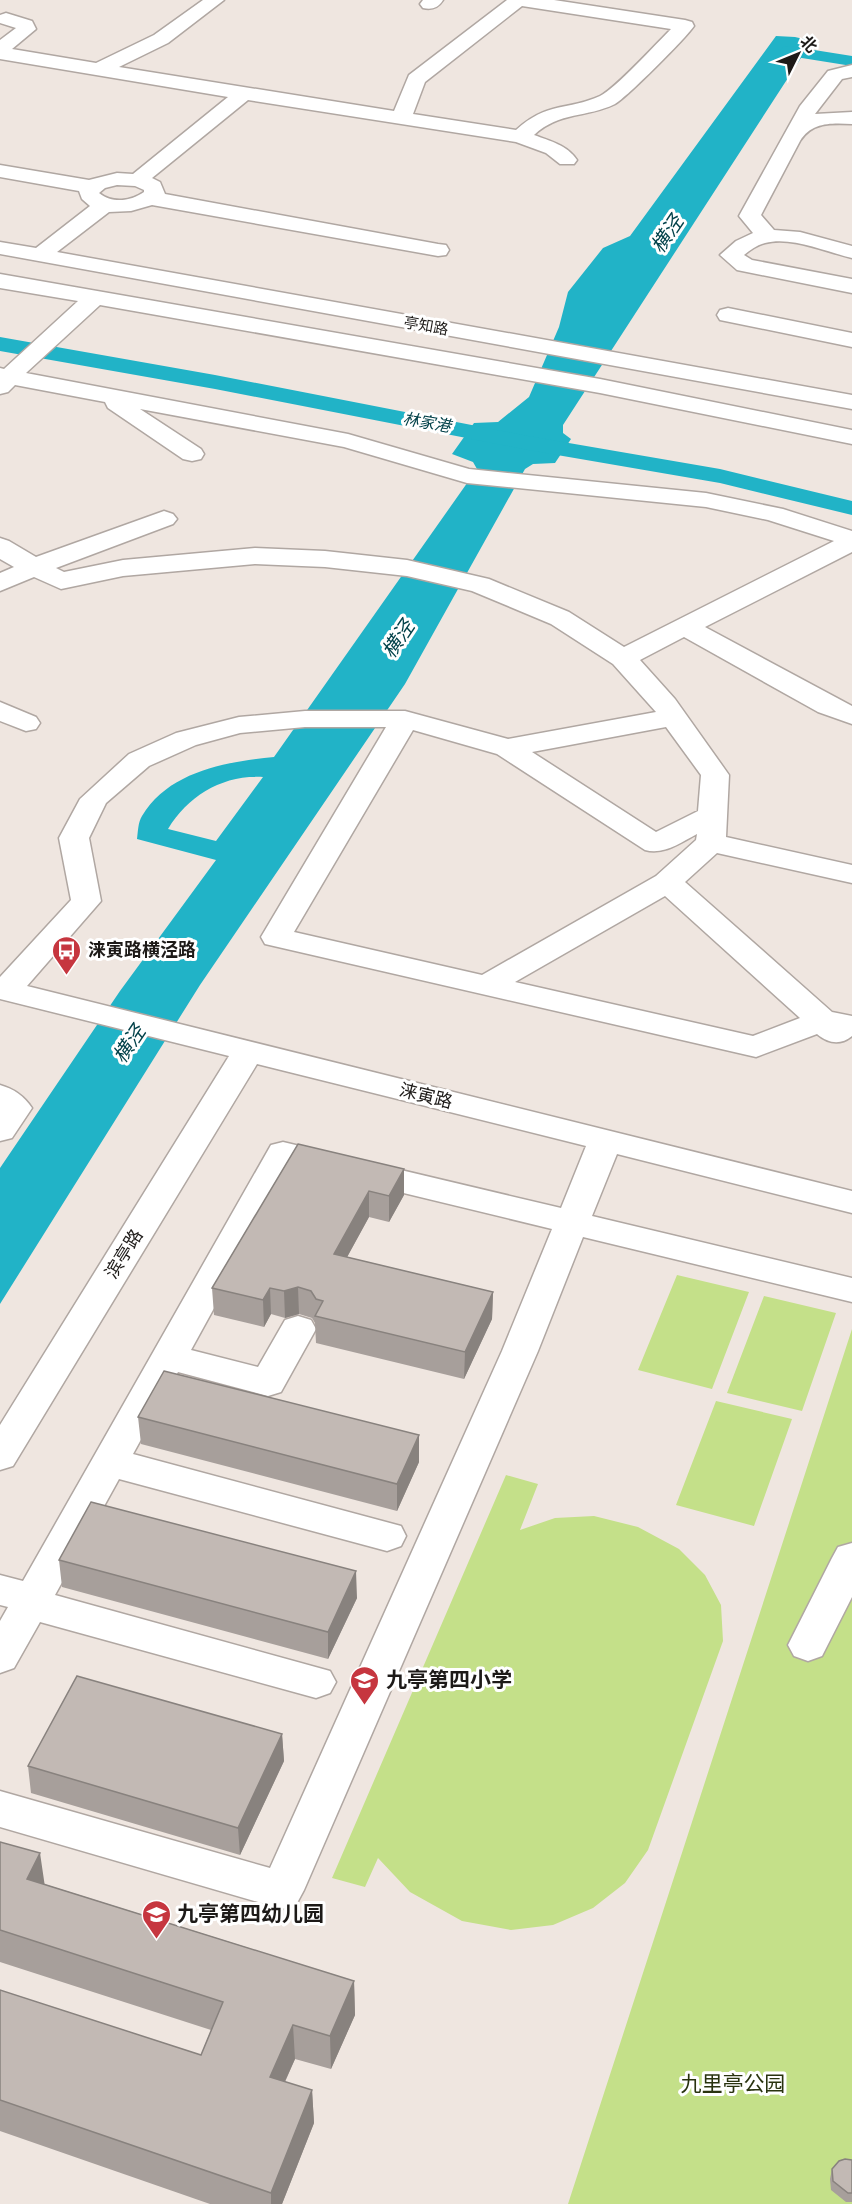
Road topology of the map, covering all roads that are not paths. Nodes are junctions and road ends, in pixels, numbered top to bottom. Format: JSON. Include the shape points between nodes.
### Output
{"nodes":[{"id":1,"x":215,"y":0,"type":"edge"},
{"id":2,"x":519,"y":0,"type":"edge"},
{"id":3,"x":25,"y":6,"type":"dead end"},
{"id":4,"x":3,"y":21,"type":"edge"},
{"id":5,"x":0,"y":51,"type":"edge"},
{"id":6,"x":98,"y":69,"type":"junction"},
{"id":7,"x":852,"y":71,"type":"edge"},
{"id":8,"x":244,"y":94,"type":"junction"},
{"id":9,"x":402,"y":117,"type":"junction"},
{"id":10,"x":852,"y":118,"type":"edge"},
{"id":11,"x":799,"y":127,"type":"junction"},
{"id":12,"x":520,"y":137,"type":"junction"},
{"id":13,"x":567,"y":160,"type":"dead end"},
{"id":14,"x":0,"y":171,"type":"edge"},
{"id":15,"x":138,"y":180,"type":"junction"},
{"id":16,"x":92,"y":187,"type":"junction"},
{"id":17,"x":150,"y":198,"type":"junction"},
{"id":18,"x":106,"y":204,"type":"junction"},
{"id":19,"x":768,"y":236,"type":"junction"},
{"id":20,"x":0,"y":248,"type":"edge"},
{"id":21,"x":438,"y":249,"type":"dead end"},
{"id":22,"x":852,"y":252,"type":"edge"},
{"id":23,"x":40,"y":255,"type":"junction"},
{"id":24,"x":0,"y":281,"type":"edge"},
{"id":25,"x":852,"y":286,"type":"edge"},
{"id":26,"x":95,"y":298,"type":"junction"},
{"id":27,"x":728,"y":315,"type":"dead end"},
{"id":28,"x":852,"y":340,"type":"edge"},
{"id":29,"x":7,"y":376,"type":"edge"},
{"id":30,"x":105,"y":395,"type":"junction"},
{"id":31,"x":852,"y":402,"type":"edge"},
{"id":32,"x":852,"y":437,"type":"edge"},
{"id":33,"x":192,"y":454,"type":"dead end"},
{"id":34,"x":164,"y":519,"type":"dead end"},
{"id":35,"x":852,"y":541,"type":"edge"},
{"id":36,"x":0,"y":546,"type":"edge"},
{"id":37,"x":34,"y":567,"type":"junction"},
{"id":38,"x":0,"y":583,"type":"edge"},
{"id":39,"x":685,"y":627,"type":"junction"},
{"id":40,"x":623,"y":658,"type":"junction"},
{"id":41,"x":0,"y":710,"type":"edge"},
{"id":42,"x":844,"y":710,"type":"edge"},
{"id":43,"x":674,"y":717,"type":"junction"},
{"id":44,"x":405,"y":719,"type":"junction"},
{"id":45,"x":26,"y":723,"type":"dead end"},
{"id":46,"x":507,"y":748,"type":"junction"},
{"id":47,"x":712,"y":829,"type":"junction"},
{"id":48,"x":852,"y":874,"type":"edge"},
{"id":49,"x":668,"y":882,"type":"junction"},
{"id":50,"x":487,"y":985,"type":"junction"},
{"id":51,"x":3,"y":990,"type":"edge"},
{"id":52,"x":822,"y":1020,"type":"junction"},
{"id":53,"x":852,"y":1026,"type":"edge"},
{"id":54,"x":852,"y":1047,"type":"edge"},
{"id":55,"x":248,"y":1052,"type":"junction"},
{"id":56,"x":605,"y":1141,"type":"junction"},
{"id":57,"x":850,"y":1197,"type":"edge"},
{"id":58,"x":572,"y":1223,"type":"junction"},
{"id":59,"x":851,"y":1290,"type":"edge"},
{"id":60,"x":298,"y":1329,"type":"dead end"},
{"id":61,"x":169,"y":1357,"type":"junction"},
{"id":62,"x":0,"y":1456,"type":"edge"},
{"id":63,"x":110,"y":1462,"type":"junction"},
{"id":64,"x":387,"y":1536,"type":"dead end"},
{"id":65,"x":852,"y":1558,"type":"edge"},
{"id":66,"x":21,"y":1598,"type":"edge"},
{"id":67,"x":808,"y":1645,"type":"dead end"},
{"id":68,"x":2,"y":1649,"type":"edge"},
{"id":69,"x":316,"y":1682,"type":"dead end"},
{"id":70,"x":0,"y":1809,"type":"edge"}],
"edges":[{"from":1,"to":6,"type":"street","via":[[161,39]]},
{"from":2,"to":9,"type":"street","via":[[416,79]]},
{"from":2,"to":12,"type":"street","via":[[685,26],[610,99],[545,117]]},
{"from":3,"to":4,"type":"street"},
{"from":4,"to":5,"type":"street","via":[[25,25],[27,29]]},
{"from":5,"to":6,"type":"street"},
{"from":6,"to":8,"type":"street"},
{"from":7,"to":11,"type":"street","via":[[835,75],[807,110]]},
{"from":8,"to":9,"type":"street"},
{"from":8,"to":15,"type":"street"},
{"from":9,"to":12,"type":"street"},
{"from":10,"to":11,"type":"street","via":[[816,118]]},
{"from":11,"to":19,"type":"street","via":[[750,216]]},
{"from":12,"to":13,"type":"street","via":[[553,149]]},
{"from":14,"to":16,"type":"street"},
{"from":15,"to":16,"type":"street","via":[[107,180]]},
{"from":15,"to":17,"type":"street","via":[[153,186],[155,194]]},
{"from":16,"to":18,"type":"street","via":[[89,195]]},
{"from":17,"to":18,"type":"street","via":[[135,204]]},
{"from":17,"to":21,"type":"street"},
{"from":18,"to":23,"type":"street"},
{"from":19,"to":22,"type":"street"},
{"from":19,"to":25,"type":"street","via":[[743,244],[731,255],[745,265]]},
{"from":20,"to":23,"type":"street","name":"亭知路"},
{"from":23,"to":31,"type":"street","name":"亭知路"},
{"from":24,"to":26,"type":"street"},
{"from":26,"to":29,"type":"street"},
{"from":26,"to":32,"type":"street","via":[[600,386]]},
{"from":27,"to":28,"type":"street"},
{"from":29,"to":30,"type":"street"},
{"from":30,"to":33,"type":"street"},
{"from":30,"to":35,"type":"street","via":[[348,441],[466,476],[706,500],[774,514]]},
{"from":34,"to":37,"type":"street"},
{"from":35,"to":39,"type":"street"},
{"from":36,"to":37,"type":"street"},
{"from":37,"to":38,"type":"street"},
{"from":37,"to":40,"type":"street","via":[[61,581],[123,568],[255,556],[407,568],[480,585],[560,618]]},
{"from":39,"to":40,"type":"street"},
{"from":39,"to":42,"type":"street"},
{"from":40,"to":43,"type":"street"},
{"from":41,"to":45,"type":"street"},
{"from":43,"to":46,"type":"street"},
{"from":43,"to":47,"type":"street","via":[[715,775]]},
{"from":44,"to":46,"type":"street"},
{"from":44,"to":50,"type":"street","via":[[276,937]]},
{"from":44,"to":51,"type":"street","via":[[305,719],[239,725],[186,739],[139,760],[94,799],[74,838],[86,901]]},
{"from":46,"to":47,"type":"street","via":[[655,844]]},
{"from":47,"to":48,"type":"street"},
{"from":47,"to":49,"type":"street"},
{"from":49,"to":50,"type":"street"},
{"from":49,"to":52,"type":"street"},
{"from":50,"to":52,"type":"street","via":[[756,1047]]},
{"from":51,"to":55,"type":"street","name":"涞寅路"},
{"from":52,"to":53,"type":"street"},
{"from":52,"to":54,"type":"street"},
{"from":55,"to":56,"type":"street","name":"涞寅路"},
{"from":55,"to":62,"type":"street","name":"滨亭路"},
{"from":56,"to":57,"type":"street","name":"涞寅路"},
{"from":56,"to":58,"type":"street"},
{"from":58,"to":59,"type":"street"},
{"from":58,"to":61,"type":"street","via":[[283,1154]]},
{"from":58,"to":70,"type":"street","via":[[520,1351],[282,1890]]},
{"from":60,"to":61,"type":"street","via":[[268,1383]]},
{"from":61,"to":63,"type":"street"},
{"from":63,"to":64,"type":"street"},
{"from":63,"to":66,"type":"street"},
{"from":65,"to":67,"type":"street"},
{"from":66,"to":68,"type":"street"},
{"from":66,"to":69,"type":"street"}]}
